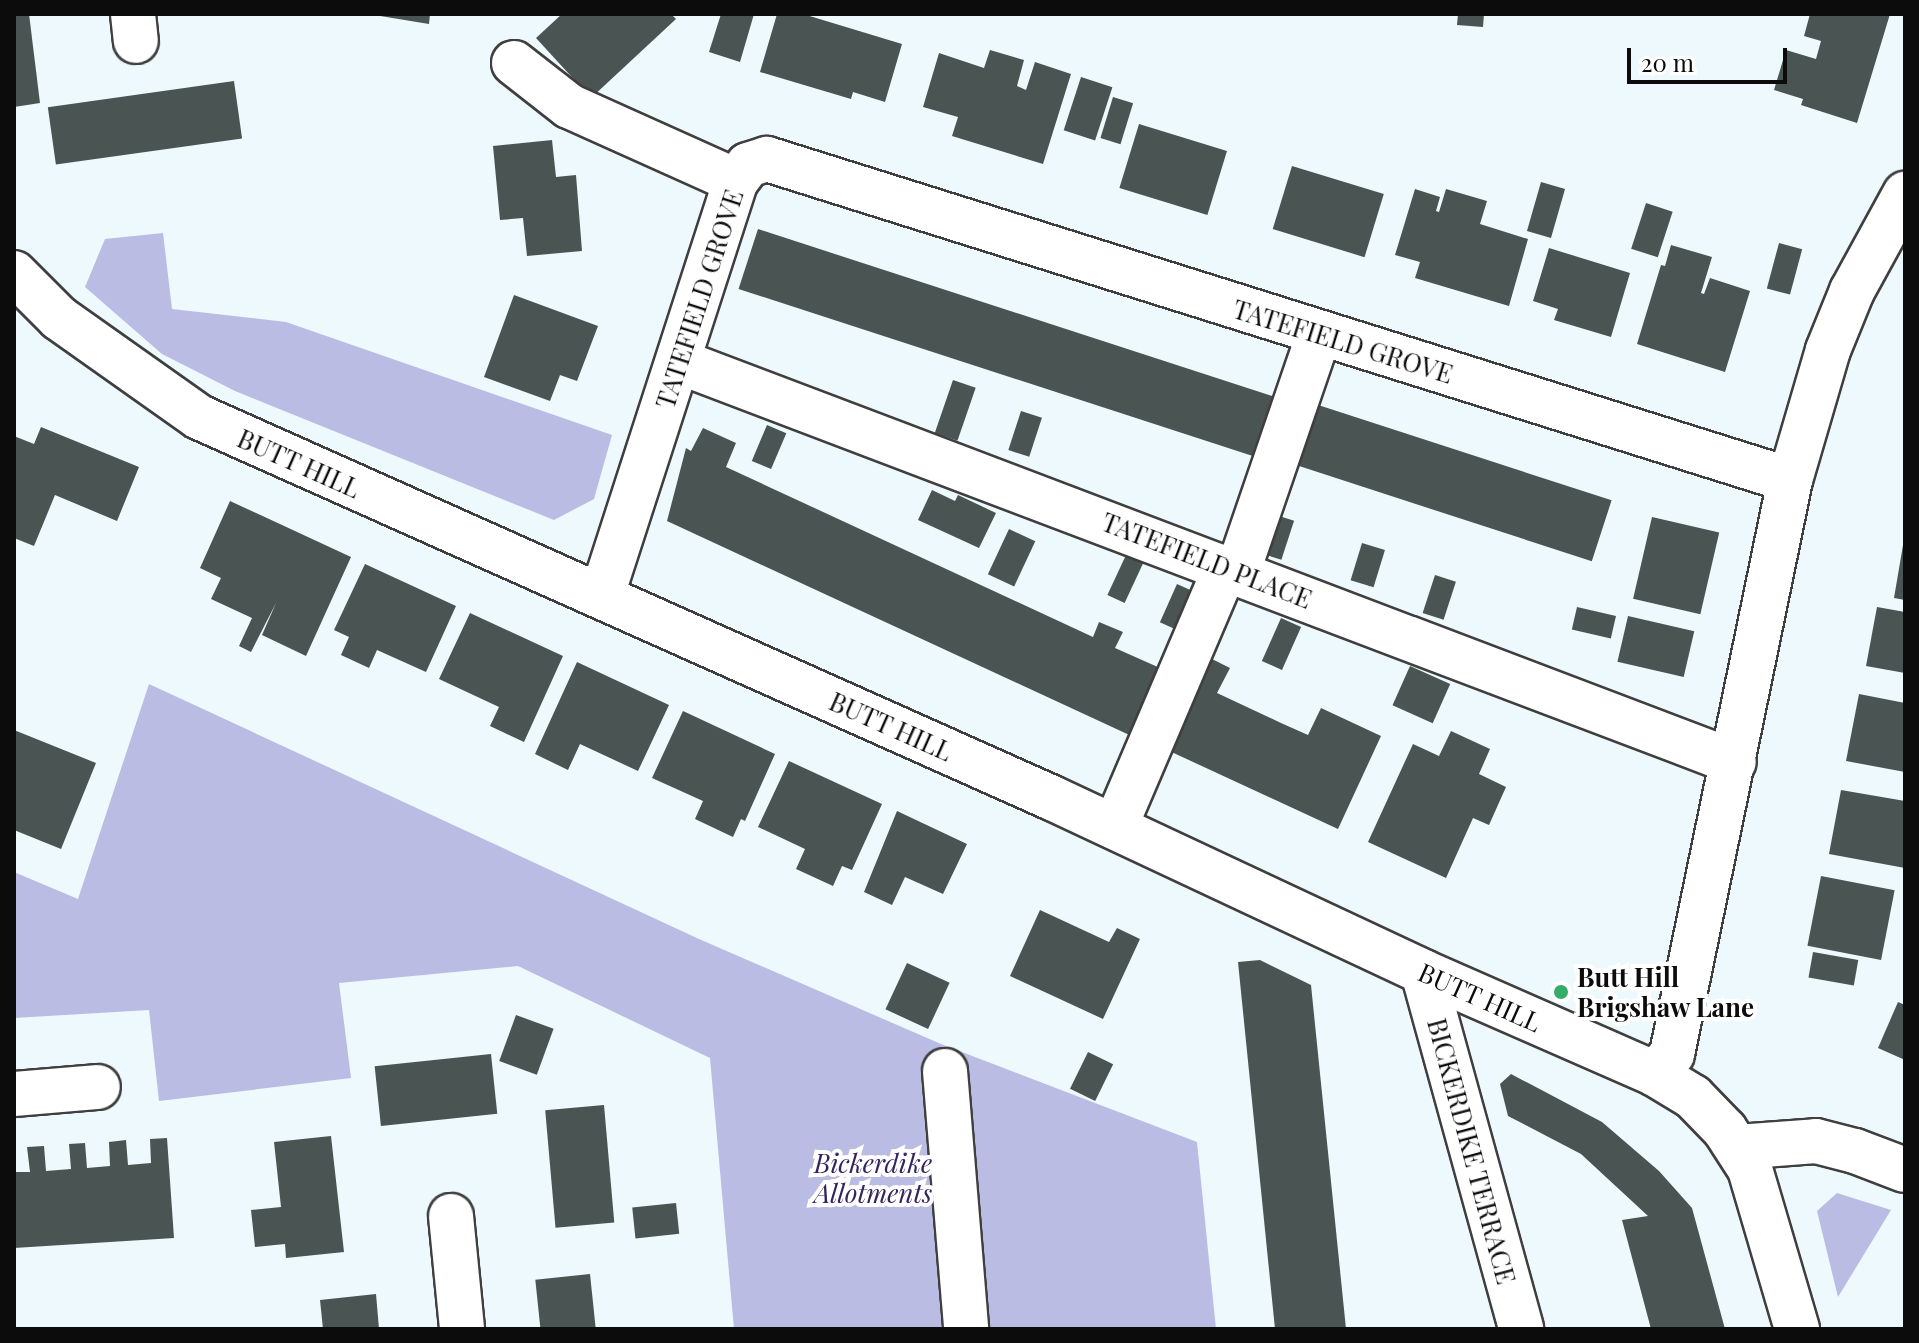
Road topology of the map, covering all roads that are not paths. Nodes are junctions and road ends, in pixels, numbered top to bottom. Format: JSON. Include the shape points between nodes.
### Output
{"nodes":[{"id":1,"x":514,"y":63,"type":"dead end"},
{"id":2,"x":736,"y":181,"type":"junction"},
{"id":3,"x":1905,"y":194,"type":"edge"},
{"id":4,"x":14,"y":273,"type":"edge"},
{"id":5,"x":1319,"y":334,"type":"junction"},
{"id":6,"x":680,"y":362,"type":"junction"},
{"id":7,"x":1790,"y":480,"type":"junction"},
{"id":8,"x":1232,"y":569,"type":"junction"},
{"id":9,"x":602,"y":595,"type":"junction"},
{"id":10,"x":1734,"y":762,"type":"junction"},
{"id":11,"x":1115,"y":827,"type":"junction"},
{"id":12,"x":1423,"y":972,"type":"junction"},
{"id":13,"x":945,"y":1071,"type":"dead end"},
{"id":14,"x":1655,"y":1074,"type":"junction"},
{"id":15,"x":98,"y":1087,"type":"dead end"},
{"id":16,"x":14,"y":1094,"type":"edge"},
{"id":17,"x":1731,"y":1139,"type":"junction"},
{"id":18,"x":1905,"y":1170,"type":"edge"},
{"id":19,"x":451,"y":1216,"type":"dead end"},
{"id":20,"x":462,"y":1329,"type":"edge"},
{"id":21,"x":966,"y":1329,"type":"edge"},
{"id":22,"x":1521,"y":1329,"type":"edge"},
{"id":23,"x":1797,"y":1329,"type":"edge"}],
"edges":[{"from":1,"to":2,"type":"street","via":[[569,106]]},
{"from":2,"to":5,"type":"street","name":"TATEFIELD GROVE","via":[[748,165],[777,161]]},
{"from":2,"to":6,"type":"street","name":"TATEFIELD GROVE"},
{"from":3,"to":7,"type":"street","via":[[1840,321]]},
{"from":4,"to":9,"type":"street","name":"BUTT HILL","via":[[59,318],[199,417]]},
{"from":5,"to":7,"type":"street","name":"TATEFIELD GROVE"},
{"from":5,"to":8,"type":"street"},
{"from":6,"to":8,"type":"street","name":"TATEFIELD PLACE"},
{"from":6,"to":9,"type":"street","name":"TATEFIELD GROVE"},
{"from":7,"to":10,"type":"street"},
{"from":8,"to":10,"type":"street","name":"TATEFIELD PLACE"},
{"from":8,"to":11,"type":"street"},
{"from":9,"to":11,"type":"street","name":"BUTT HILL"},
{"from":10,"to":14,"type":"street","via":[[1672,1054]]},
{"from":11,"to":12,"type":"street","name":"BUTT HILL"},
{"from":12,"to":14,"type":"street","name":"BUTT HILL"},
{"from":12,"to":22,"type":"street","name":"BICKERDIKE TERRACE"},
{"from":13,"to":21,"type":"street"},
{"from":14,"to":17,"type":"street","name":"BUTT HILL","via":[[1693,1097]]},
{"from":15,"to":16,"type":"street"},
{"from":17,"to":18,"type":"street","via":[[1816,1141]]},
{"from":17,"to":23,"type":"street","name":"BUTT HILL","via":[[1750,1169]]},
{"from":19,"to":20,"type":"street"}]}
